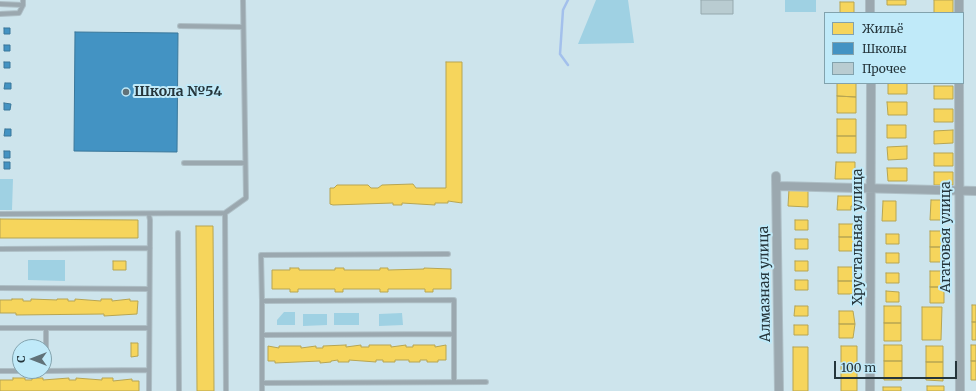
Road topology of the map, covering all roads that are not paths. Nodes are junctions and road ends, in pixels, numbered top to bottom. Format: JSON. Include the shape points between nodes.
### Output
{"nodes":[{"id":1,"x":242,"y":0,"type":"edge"},
{"id":2,"x":870,"y":0,"type":"edge"},
{"id":3,"x":959,"y":0,"type":"edge"},
{"id":4,"x":23,"y":2,"type":"edge"},
{"id":5,"x":0,"y":4,"type":"edge"},
{"id":6,"x":870,"y":12,"type":"edge"},
{"id":7,"x":959,"y":12,"type":"edge"},
{"id":8,"x":0,"y":14,"type":"edge"},
{"id":9,"x":180,"y":26,"type":"dead end"},
{"id":10,"x":243,"y":27,"type":"junction"},
{"id":11,"x":870,"y":84,"type":"edge"},
{"id":12,"x":959,"y":84,"type":"edge"},
{"id":13,"x":184,"y":163,"type":"dead end"},
{"id":14,"x":245,"y":163,"type":"junction"},
{"id":15,"x":776,"y":176,"type":"dead end"},
{"id":16,"x":777,"y":186,"type":"junction"},
{"id":17,"x":871,"y":187,"type":"junction"},
{"id":18,"x":959,"y":191,"type":"junction"},
{"id":19,"x":976,"y":191,"type":"edge"},
{"id":20,"x":225,"y":213,"type":"junction"},
{"id":21,"x":0,"y":214,"type":"edge"},
{"id":22,"x":148,"y":215,"type":"junction"},
{"id":23,"x":178,"y":232,"type":"dead end"},
{"id":24,"x":150,"y":248,"type":"junction"},
{"id":25,"x":0,"y":249,"type":"edge"},
{"id":26,"x":448,"y":254,"type":"dead end"},
{"id":27,"x":0,"y":288,"type":"edge"},
{"id":28,"x":149,"y":289,"type":"junction"},
{"id":29,"x":262,"y":301,"type":"junction"},
{"id":30,"x":0,"y":328,"type":"edge"},
{"id":31,"x":46,"y":328,"type":"junction"},
{"id":32,"x":149,"y":328,"type":"junction"},
{"id":33,"x":454,"y":334,"type":"junction"},
{"id":34,"x":262,"y":335,"type":"junction"},
{"id":35,"x":46,"y":339,"type":"edge"},
{"id":36,"x":52,"y":370,"type":"edge"},
{"id":37,"x":149,"y":370,"type":"junction"},
{"id":38,"x":0,"y":371,"type":"edge"},
{"id":39,"x":12,"y":371,"type":"edge"},
{"id":40,"x":454,"y":382,"type":"junction"},
{"id":41,"x":486,"y":382,"type":"dead end"},
{"id":42,"x":262,"y":383,"type":"junction"},
{"id":43,"x":149,"y":391,"type":"edge"},
{"id":44,"x":179,"y":391,"type":"edge"},
{"id":45,"x":226,"y":391,"type":"edge"},
{"id":46,"x":262,"y":391,"type":"edge"},
{"id":47,"x":779,"y":391,"type":"edge"},
{"id":48,"x":870,"y":391,"type":"edge"},
{"id":49,"x":960,"y":391,"type":"edge"}],
"edges":[{"from":1,"to":10,"type":"lane"},
{"from":2,"to":6,"type":"street"},
{"from":3,"to":7,"type":"street"},
{"from":4,"to":5,"type":"lane"},
{"from":4,"to":8,"type":"lane","via":[[20,13]]},
{"from":9,"to":10,"type":"lane"},
{"from":10,"to":14,"type":"lane"},
{"from":11,"to":17,"type":"street","name":"Хрустальная улица"},
{"from":12,"to":18,"type":"street","name":"Агатовая улица"},
{"from":13,"to":14,"type":"lane"},
{"from":14,"to":20,"type":"lane","via":[[246,198]]},
{"from":15,"to":16,"type":"street","name":"Алмазная улица"},
{"from":16,"to":17,"type":"street"},
{"from":16,"to":47,"type":"street","name":"Алмазная улица"},
{"from":17,"to":18,"type":"street"},
{"from":17,"to":48,"type":"street","name":"Хрустальная улица"},
{"from":18,"to":19,"type":"street"},
{"from":18,"to":49,"type":"street","name":"Агатовая улица"},
{"from":20,"to":22,"type":"lane"},
{"from":20,"to":45,"type":"lane"},
{"from":21,"to":22,"type":"lane"},
{"from":22,"to":24,"type":"lane"},
{"from":23,"to":44,"type":"lane"},
{"from":24,"to":25,"type":"lane"},
{"from":24,"to":28,"type":"lane"},
{"from":26,"to":29,"type":"lane","via":[[262,255]]},
{"from":27,"to":28,"type":"lane"},
{"from":28,"to":32,"type":"lane"},
{"from":29,"to":33,"type":"lane","via":[[454,300]]},
{"from":29,"to":34,"type":"lane"},
{"from":30,"to":31,"type":"lane"},
{"from":31,"to":32,"type":"lane"},
{"from":31,"to":35,"type":"lane"},
{"from":32,"to":37,"type":"lane"},
{"from":33,"to":34,"type":"lane"},
{"from":33,"to":40,"type":"lane"},
{"from":34,"to":42,"type":"lane"},
{"from":36,"to":37,"type":"lane"},
{"from":37,"to":43,"type":"lane"},
{"from":38,"to":39,"type":"lane"},
{"from":40,"to":41,"type":"lane"},
{"from":40,"to":42,"type":"lane"},
{"from":42,"to":46,"type":"lane"}]}
